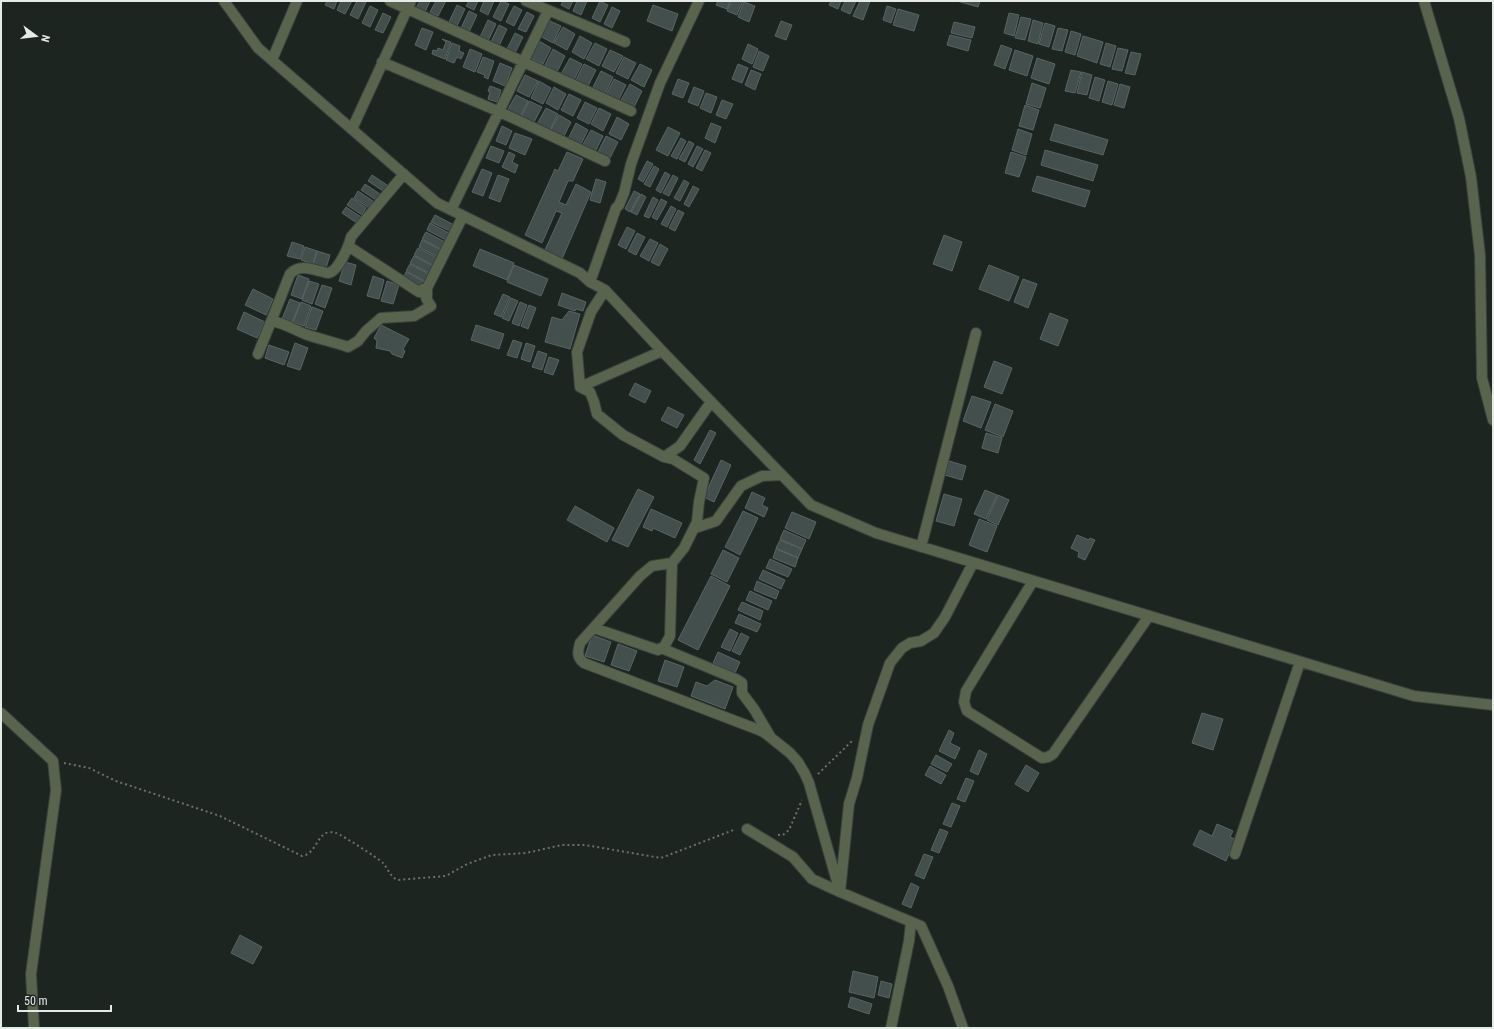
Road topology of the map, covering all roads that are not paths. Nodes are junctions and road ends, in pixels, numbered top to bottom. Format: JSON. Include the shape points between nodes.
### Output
{"nodes":[{"id":1,"x":224,"y":1,"type":"edge"},
{"id":2,"x":390,"y":1,"type":"edge"},
{"id":3,"x":526,"y":1,"type":"edge"},
{"id":4,"x":699,"y":1,"type":"edge"},
{"id":5,"x":1424,"y":1,"type":"edge"},
{"id":6,"x":294,"y":2,"type":"edge"},
{"id":7,"x":410,"y":5,"type":"edge"},
{"id":8,"x":548,"y":11,"type":"junction"},
{"id":9,"x":625,"y":42,"type":"dead end"},
{"id":10,"x":272,"y":60,"type":"junction"},
{"id":11,"x":382,"y":62,"type":"junction"},
{"id":12,"x":523,"y":62,"type":"junction"},
{"id":13,"x":631,"y":111,"type":"dead end"},
{"id":14,"x":500,"y":112,"type":"junction"},
{"id":15,"x":352,"y":129,"type":"junction"},
{"id":16,"x":605,"y":162,"type":"dead end"},
{"id":17,"x":404,"y":174,"type":"junction"},
{"id":18,"x":451,"y":210,"type":"junction"},
{"id":19,"x":463,"y":216,"type":"junction"},
{"id":20,"x":348,"y":246,"type":"junction"},
{"id":21,"x":590,"y":282,"type":"junction"},
{"id":22,"x":605,"y":290,"type":"junction"},
{"id":23,"x":427,"y":300,"type":"junction"},
{"id":24,"x":272,"y":321,"type":"junction"},
{"id":25,"x":976,"y":333,"type":"dead end"},
{"id":26,"x":662,"y":352,"type":"junction"},
{"id":27,"x":258,"y":354,"type":"dead end"},
{"id":28,"x":580,"y":387,"type":"junction"},
{"id":29,"x":711,"y":402,"type":"junction"},
{"id":30,"x":1493,"y":420,"type":"edge"},
{"id":31,"x":664,"y":457,"type":"junction"},
{"id":32,"x":782,"y":475,"type":"junction"},
{"id":33,"x":695,"y":528,"type":"junction"},
{"id":34,"x":921,"y":547,"type":"junction"},
{"id":35,"x":672,"y":563,"type":"junction"},
{"id":36,"x":973,"y":563,"type":"junction"},
{"id":37,"x":1033,"y":581,"type":"junction"},
{"id":38,"x":1149,"y":616,"type":"junction"},
{"id":39,"x":594,"y":628,"type":"junction"},
{"id":40,"x":661,"y":648,"type":"junction"},
{"id":41,"x":1300,"y":662,"type":"junction"},
{"id":42,"x":1493,"y":706,"type":"edge"},
{"id":43,"x":1,"y":712,"type":"edge"},
{"id":44,"x":772,"y":739,"type":"junction"},
{"id":45,"x":747,"y":829,"type":"road end"},
{"id":46,"x":1235,"y":854,"type":"dead end"},
{"id":47,"x":840,"y":892,"type":"junction"},
{"id":48,"x":911,"y":922,"type":"junction"},
{"id":49,"x":34,"y":1028,"type":"edge"},
{"id":50,"x":891,"y":1028,"type":"edge"},
{"id":51,"x":963,"y":1028,"type":"edge"}],
"edges":[{"from":1,"to":10,"type":"street","via":[[258,48]]},
{"from":2,"to":7,"type":"street"},
{"from":3,"to":8,"type":"street"},
{"from":4,"to":21,"type":"street","via":[[660,83],[631,164],[624,193],[616,208]]},
{"from":5,"to":30,"type":"street","via":[[1459,118],[1471,177],[1480,254],[1482,378]]},
{"from":6,"to":10,"type":"street"},
{"from":7,"to":11,"type":"street"},
{"from":7,"to":12,"type":"street"},
{"from":8,"to":9,"type":"street"},
{"from":8,"to":12,"type":"street"},
{"from":10,"to":15,"type":"street"},
{"from":11,"to":14,"type":"street"},
{"from":11,"to":15,"type":"street"},
{"from":12,"to":13,"type":"street"},
{"from":12,"to":14,"type":"street"},
{"from":14,"to":16,"type":"street"},
{"from":14,"to":18,"type":"street"},
{"from":15,"to":17,"type":"street"},
{"from":17,"to":18,"type":"street","via":[[437,203]]},
{"from":17,"to":20,"type":"street","via":[[351,237]]},
{"from":18,"to":19,"type":"street"},
{"from":19,"to":21,"type":"street","via":[[580,273]]},
{"from":19,"to":23,"type":"street","via":[[428,288]]},
{"from":20,"to":23,"type":"street","via":[[419,292],[423,289]]},
{"from":20,"to":24,"type":"street","via":[[335,270],[328,273],[302,268],[293,271]]},
{"from":21,"to":22,"type":"street"},
{"from":22,"to":26,"type":"street"},
{"from":22,"to":28,"type":"street","via":[[591,312],[577,352]]},
{"from":23,"to":24,"type":"street","via":[[431,306],[414,316],[381,318],[358,341],[348,347]]},
{"from":24,"to":27,"type":"street"},
{"from":25,"to":34,"type":"street"},
{"from":26,"to":28,"type":"street"},
{"from":26,"to":29,"type":"street"},
{"from":28,"to":31,"type":"street","via":[[590,392],[597,414],[623,435]]},
{"from":29,"to":31,"type":"street","via":[[680,446]]},
{"from":29,"to":32,"type":"street"},
{"from":31,"to":33,"type":"street","via":[[704,478]]},
{"from":32,"to":33,"type":"street","via":[[762,476],[741,486],[716,521]]},
{"from":32,"to":34,"type":"street","via":[[811,505],[876,533]]},
{"from":33,"to":35,"type":"street"},
{"from":34,"to":36,"type":"street"},
{"from":35,"to":39,"type":"street","via":[[652,566],[640,576]]},
{"from":35,"to":40,"type":"street","via":[[670,636]]},
{"from":36,"to":37,"type":"street"},
{"from":36,"to":47,"type":"street","via":[[934,633],[902,648],[890,663],[868,725],[849,804]]},
{"from":37,"to":38,"type":"street"},
{"from":37,"to":38,"type":"street","via":[[966,691],[964,702],[967,711],[1042,758],[1053,754]]},
{"from":38,"to":41,"type":"street"},
{"from":39,"to":40,"type":"street","via":[[658,650]]},
{"from":39,"to":44,"type":"street","via":[[580,643],[578,650],[578,656],[584,663],[759,730]]},
{"from":40,"to":44,"type":"street","via":[[742,683],[742,693]]},
{"from":41,"to":42,"type":"street","via":[[1414,696]]},
{"from":41,"to":46,"type":"street"},
{"from":43,"to":49,"type":"street","via":[[53,761],[56,790],[31,974]]},
{"from":44,"to":47,"type":"street","via":[[798,762],[809,783]]},
{"from":45,"to":47,"type":"street","via":[[793,857],[812,879]]},
{"from":47,"to":48,"type":"street"},
{"from":48,"to":50,"type":"street"},
{"from":48,"to":51,"type":"street","via":[[921,926],[948,986]]}]}
